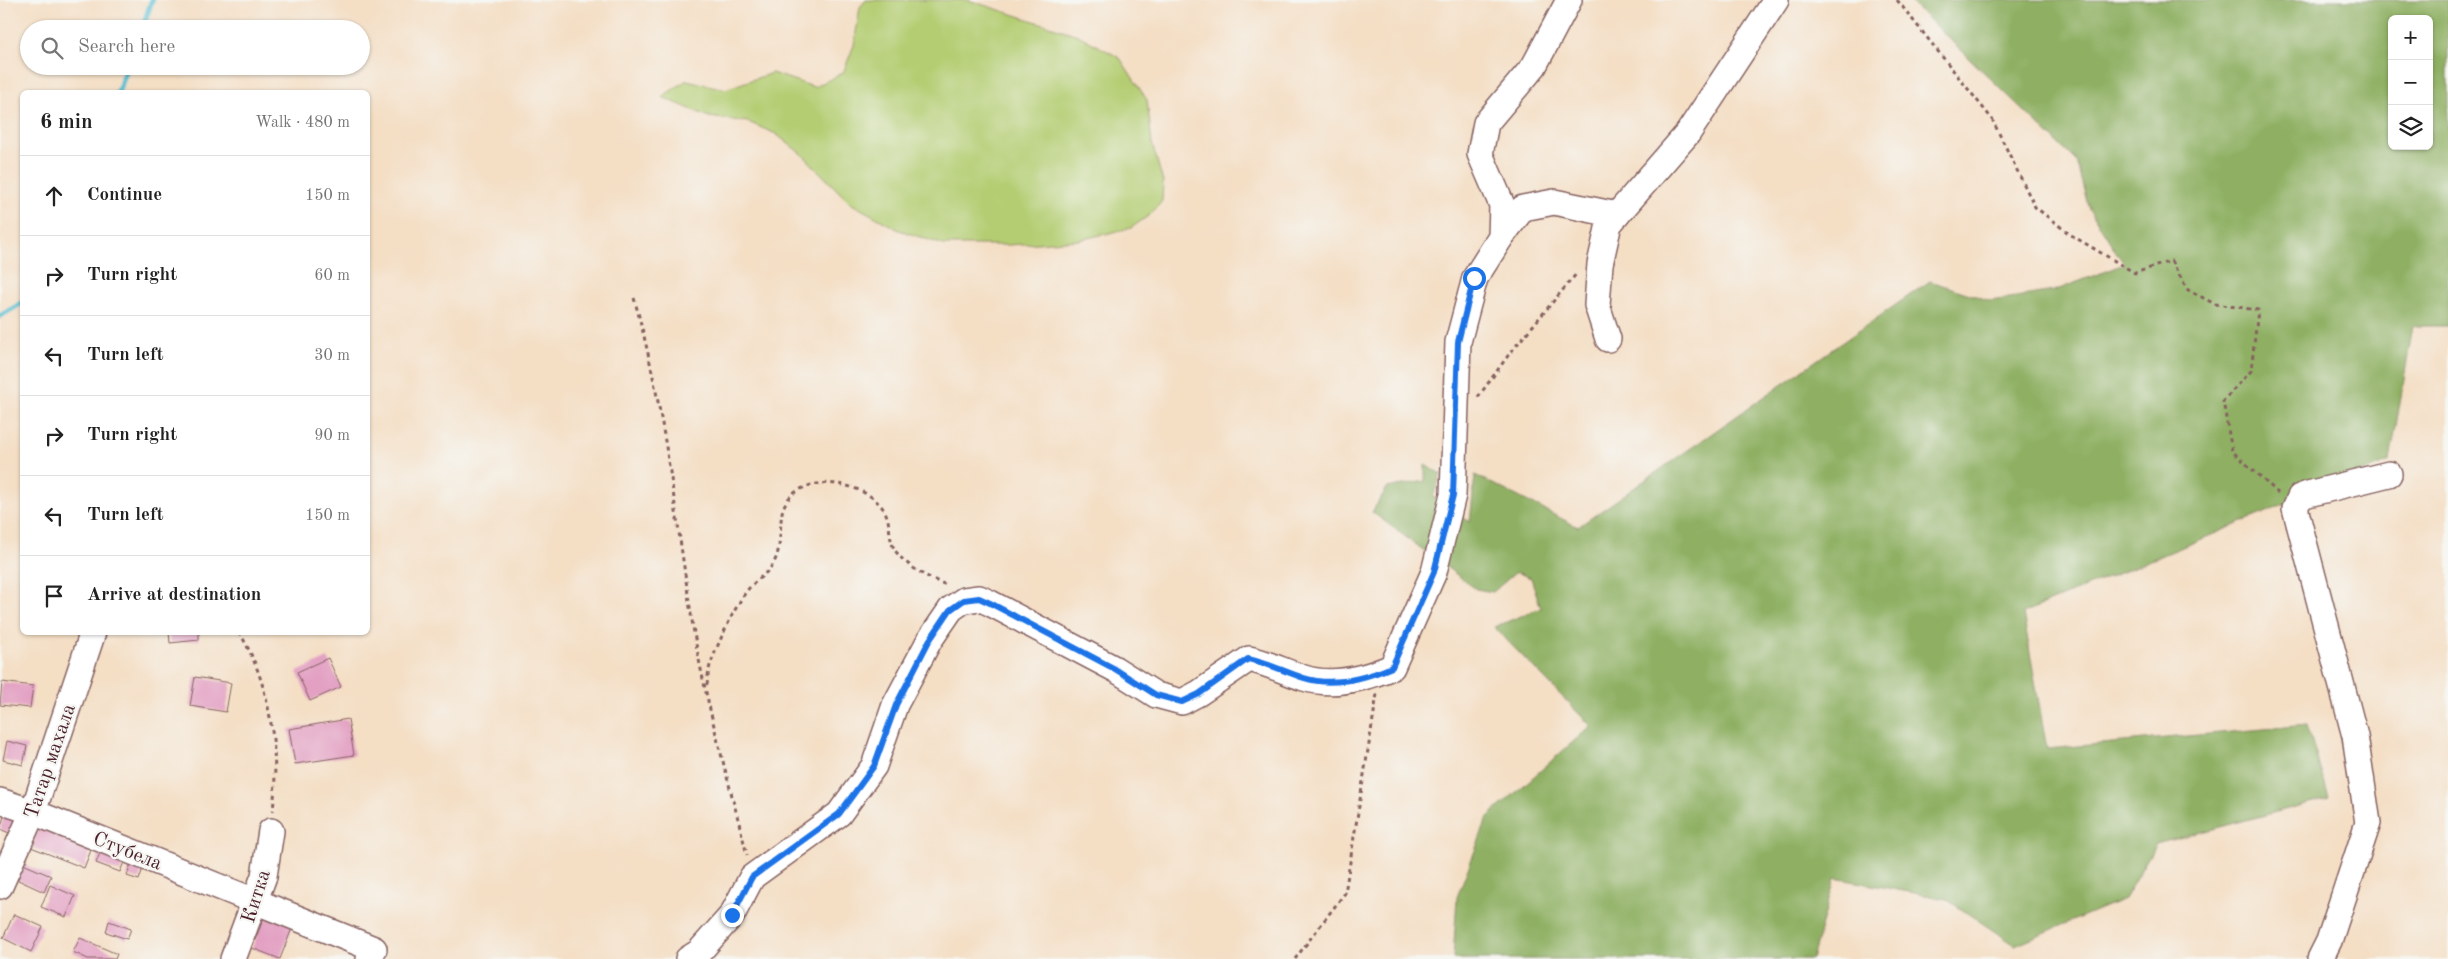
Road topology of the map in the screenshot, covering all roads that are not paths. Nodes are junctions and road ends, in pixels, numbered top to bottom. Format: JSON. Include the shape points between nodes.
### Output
{"nodes":[{"id":1,"x":1569,"y":0,"type":"edge"},
{"id":2,"x":1776,"y":0,"type":"edge"},
{"id":3,"x":1617,"y":215,"type":"junction"},
{"id":4,"x":1501,"y":237,"type":"junction"},
{"id":5,"x":1608,"y":338,"type":"dead end"},
{"id":6,"x":2389,"y":474,"type":"dead end"},
{"id":7,"x":92,"y":635,"type":"edge"},
{"id":8,"x":0,"y":801,"type":"edge"},
{"id":9,"x":33,"y":812,"type":"junction"},
{"id":10,"x":271,"y":831,"type":"road end"},
{"id":11,"x":0,"y":886,"type":"edge"},
{"id":12,"x":254,"y":901,"type":"junction"},
{"id":13,"x":233,"y":959,"type":"edge"},
{"id":14,"x":369,"y":959,"type":"edge"},
{"id":15,"x":688,"y":959,"type":"edge"},
{"id":16,"x":2320,"y":959,"type":"edge"}],
"edges":[{"from":1,"to":4,"type":"street","via":[[1534,66],[1486,123],[1480,154],[1502,205]]},
{"from":2,"to":3,"type":"street","via":[[1688,133]]},
{"from":3,"to":4,"type":"street","via":[[1554,202],[1523,208]]},
{"from":3,"to":5,"type":"street","via":[[1609,224],[1600,272],[1598,305]]},
{"from":4,"to":15,"type":"street","via":[[1474,278],[1458,342],[1453,495],[1436,563],[1392,667],[1368,677],[1332,681],[1306,679],[1248,659],[1199,694],[1182,702],[1156,695],[1115,669],[979,598],[964,600],[950,610],[929,641],[896,705],[874,766],[839,814],[752,877],[732,915],[699,952]]},
{"from":6,"to":16,"type":"street","via":[[2308,494],[2300,497],[2295,508],[2355,736],[2368,823]]},
{"from":7,"to":9,"type":"street","name":"Татар махала"},
{"from":8,"to":9,"type":"street","name":"Стубела"},
{"from":9,"to":11,"type":"street","name":"Татар махала"},
{"from":9,"to":12,"type":"street","name":"Стубела"},
{"from":10,"to":12,"type":"street","name":"Китка","via":[[264,876]]},
{"from":12,"to":13,"type":"street","name":"Китка"},
{"from":12,"to":14,"type":"street","name":"Стубела","via":[[374,949]]}]}
